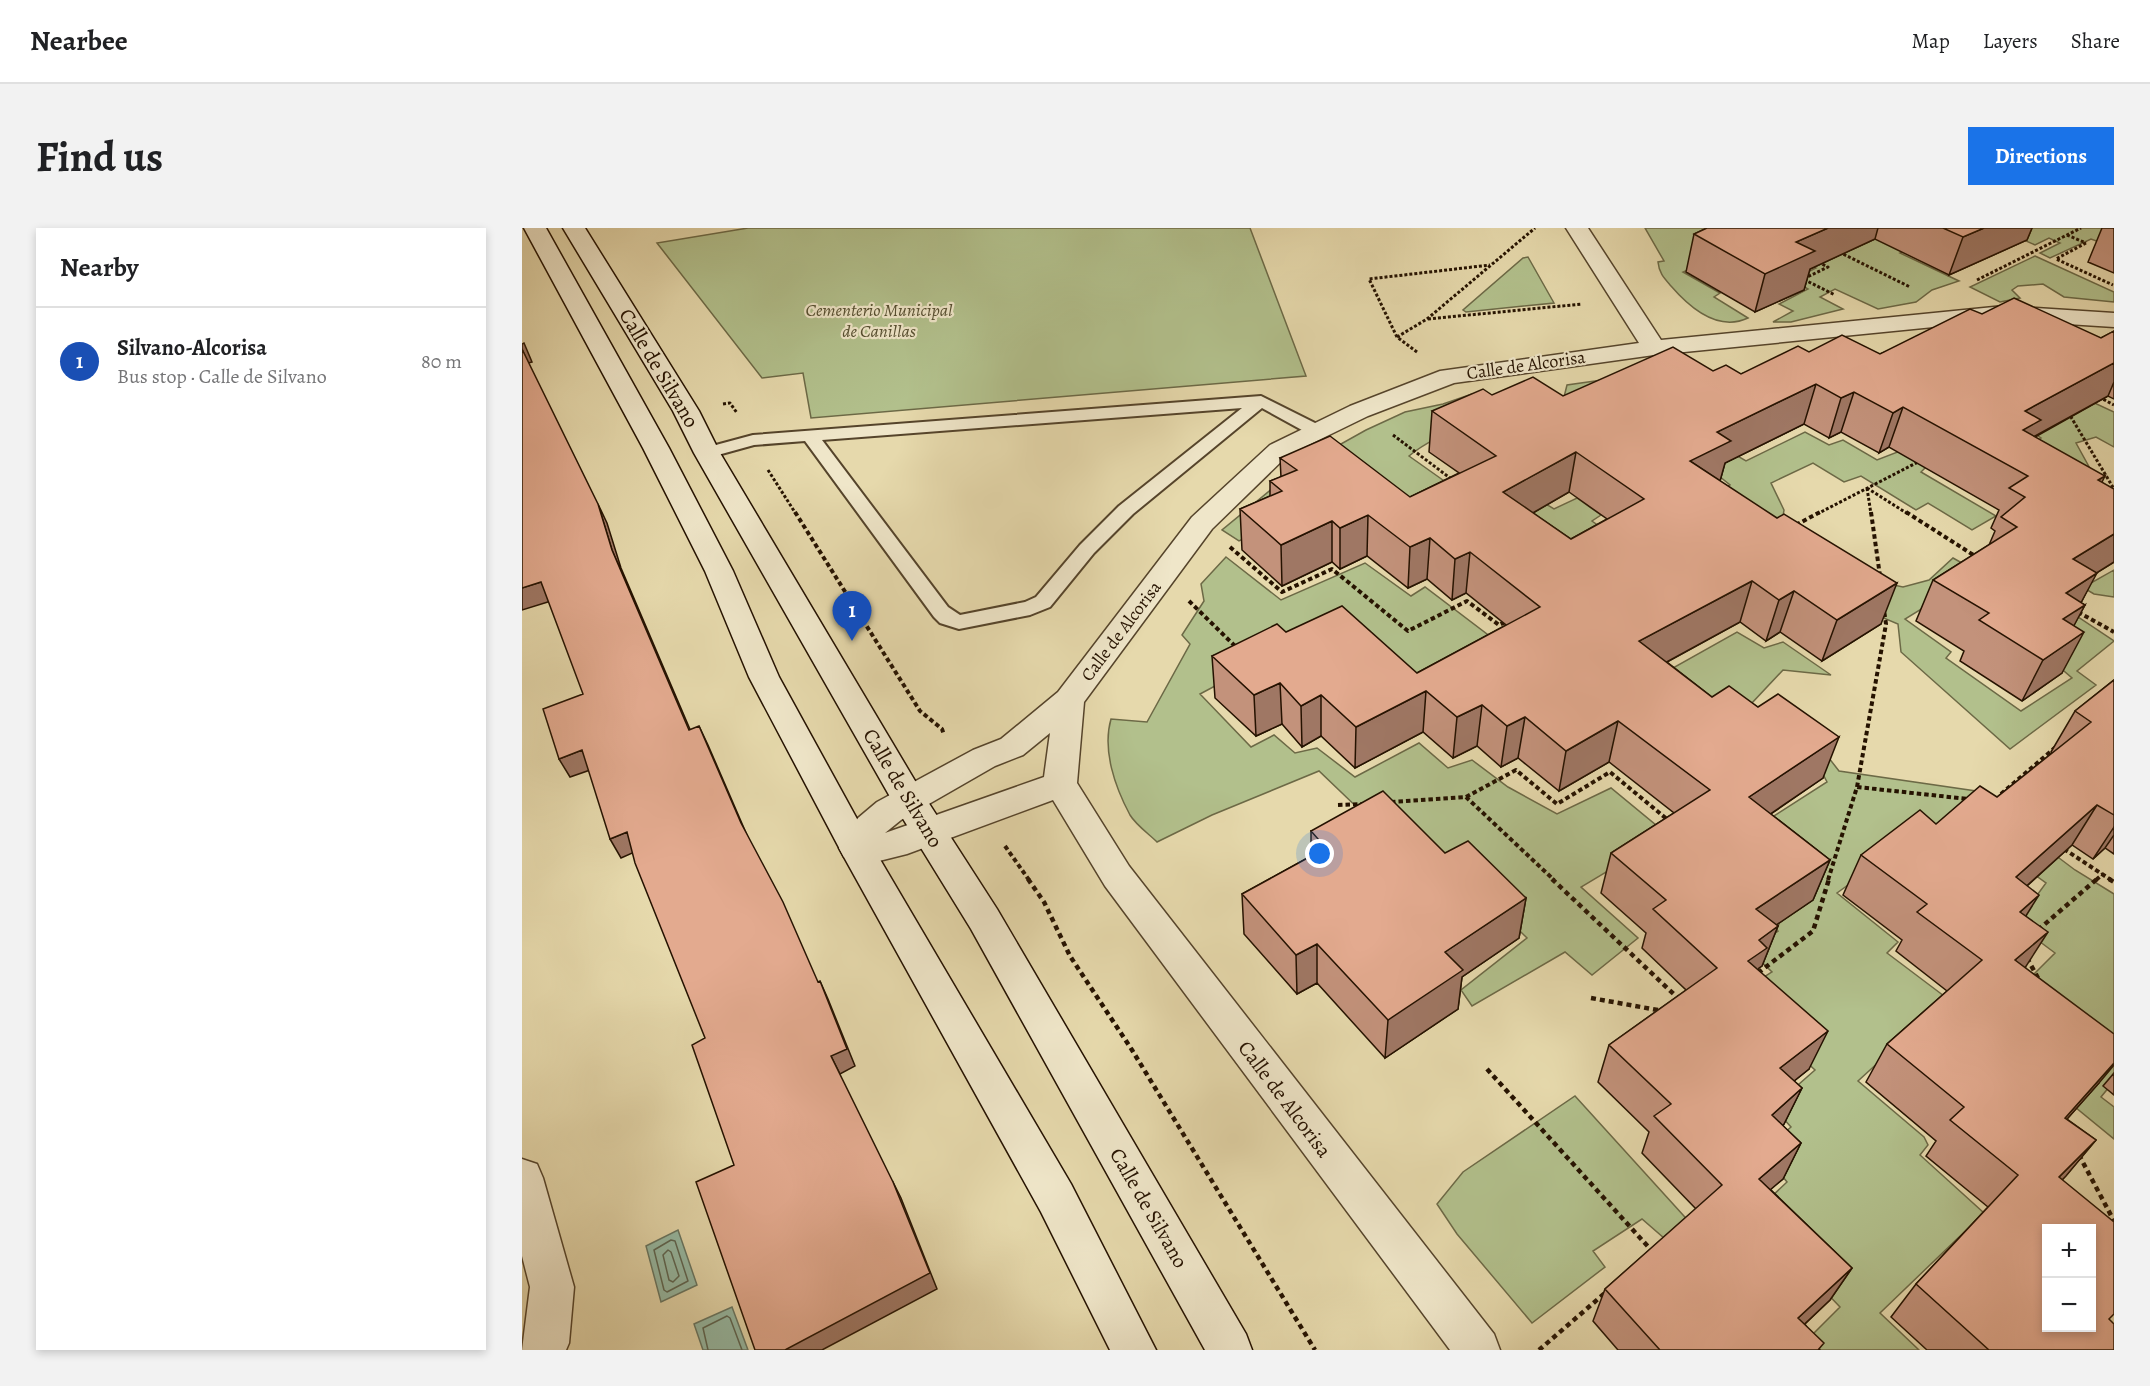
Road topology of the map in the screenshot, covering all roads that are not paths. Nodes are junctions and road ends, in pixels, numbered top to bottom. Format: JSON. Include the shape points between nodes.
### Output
{"nodes":[{"id":1,"x":535,"y":228,"type":"edge"},
{"id":2,"x":574,"y":228,"type":"edge"},
{"id":3,"x":1577,"y":228,"type":"edge"},
{"id":4,"x":2114,"y":320,"type":"edge"},
{"id":5,"x":1654,"y":348,"type":"junction"},
{"id":6,"x":1261,"y":401,"type":"junction"},
{"id":7,"x":1317,"y":432,"type":"junction"},
{"id":8,"x":809,"y":435,"type":"junction"},
{"id":9,"x":707,"y":453,"type":"junction"},
{"id":10,"x":1069,"y":700,"type":"junction"},
{"id":11,"x":1060,"y":784,"type":"junction"},
{"id":12,"x":909,"y":800,"type":"junction"},
{"id":13,"x":930,"y":832,"type":"junction"},
{"id":14,"x":856,"y":848,"type":"junction"},
{"id":15,"x":522,"y":1178,"type":"edge"},
{"id":16,"x":542,"y":1350,"type":"edge"},
{"id":17,"x":1134,"y":1350,"type":"edge"},
{"id":18,"x":1230,"y":1350,"type":"edge"},
{"id":19,"x":1478,"y":1350,"type":"edge"}],
"edges":[{"from":1,"to":14,"type":"street","name":"Calle de Silvano","via":[[656,448],[719,571],[764,677]]},
{"from":2,"to":9,"type":"street","name":"Calle de Silvano","via":[[686,411]]},
{"from":3,"to":5,"type":"street"},
{"from":4,"to":5,"type":"street","name":"Calle de Alcorisa","via":[[2004,313]]},
{"from":5,"to":7,"type":"street","name":"Calle de Alcorisa","via":[[1449,376]]},
{"from":6,"to":7,"type":"lane"},
{"from":6,"to":8,"type":"lane"},
{"from":6,"to":8,"type":"lane","via":[[1126,510],[1043,602],[959,622],[941,612]]},
{"from":7,"to":10,"type":"street","name":"Calle de Alcorisa","via":[[1279,450],[1202,523]]},
{"from":8,"to":9,"type":"lane","via":[[753,440]]},
{"from":9,"to":12,"type":"street","name":"Calle de Silvano"},
{"from":10,"to":11,"type":"street","name":"Calle de Alcorisa"},
{"from":10,"to":12,"type":"street","name":"Calle de Alcorisa","via":[[1012,747]]},
{"from":11,"to":13,"type":"street"},
{"from":11,"to":19,"type":"street","name":"Calle de Alcorisa","via":[[1143,913]]},
{"from":12,"to":13,"type":"street","name":"Calle de Silvano"},
{"from":12,"to":14,"type":"street","name":"Calle de Alcorisa","via":[[870,827]]},
{"from":13,"to":14,"type":"street","via":[[879,848]]},
{"from":13,"to":18,"type":"street","name":"Calle de Silvano","via":[[984,919]]},
{"from":14,"to":17,"type":"street","name":"Calle de Silvano","via":[[1056,1198]]},
{"from":15,"to":16,"type":"street","via":[[552,1287],[547,1343]]}]}
